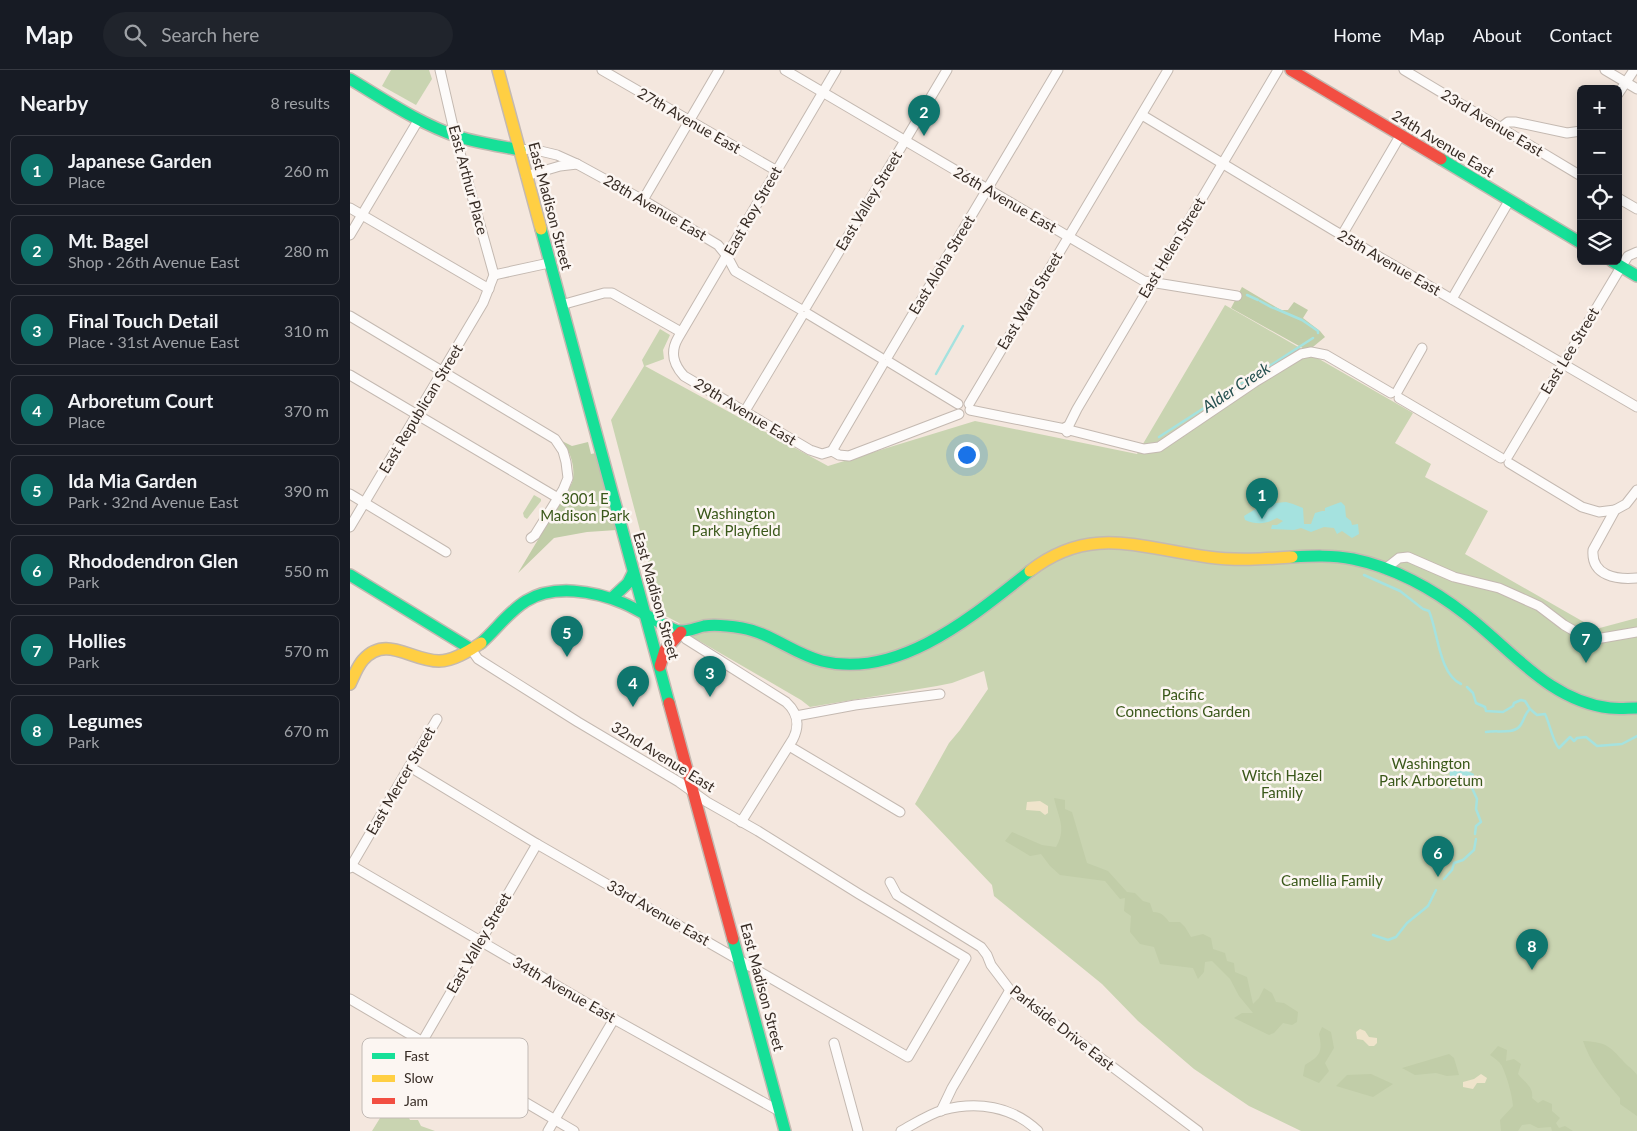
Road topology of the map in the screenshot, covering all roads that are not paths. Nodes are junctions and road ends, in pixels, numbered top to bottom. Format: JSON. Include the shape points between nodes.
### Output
{"nodes":[{"id":1,"x":440,"y":70,"type":"edge"},
{"id":2,"x":498,"y":70,"type":"edge"},
{"id":3,"x":602,"y":70,"type":"edge"},
{"id":4,"x":719,"y":70,"type":"edge"},
{"id":5,"x":785,"y":70,"type":"edge"},
{"id":6,"x":836,"y":70,"type":"edge"},
{"id":7,"x":947,"y":70,"type":"edge"},
{"id":8,"x":1058,"y":70,"type":"edge"},
{"id":9,"x":1168,"y":70,"type":"edge"},
{"id":10,"x":1278,"y":70,"type":"edge"},
{"id":11,"x":1292,"y":70,"type":"edge"},
{"id":12,"x":1404,"y":70,"type":"edge"},
{"id":13,"x":1605,"y":70,"type":"edge"},
{"id":14,"x":1634,"y":70,"type":"edge"},
{"id":15,"x":350,"y":79,"type":"edge"},
{"id":16,"x":1627,"y":83,"type":"junction"},
{"id":17,"x":1622,"y":89,"type":"edge"},
{"id":18,"x":1637,"y":89,"type":"edge"},
{"id":19,"x":823,"y":93,"type":"junction"},
{"id":20,"x":1142,"y":115,"type":"junction"},
{"id":21,"x":419,"y":119,"type":"junction"},
{"id":22,"x":689,"y":121,"type":"junction"},
{"id":23,"x":1500,"y":128,"type":"junction"},
{"id":24,"x":1577,"y":132,"type":"edge"},
{"id":25,"x":455,"y":135,"type":"junction"},
{"id":26,"x":1400,"y":136,"type":"junction"},
{"id":27,"x":905,"y":140,"type":"junction"},
{"id":28,"x":520,"y":150,"type":"junction"},
{"id":29,"x":1223,"y":163,"type":"junction"},
{"id":30,"x":577,"y":164,"type":"junction"},
{"id":31,"x":777,"y":171,"type":"junction"},
{"id":32,"x":1579,"y":175,"type":"edge"},
{"id":33,"x":526,"y":176,"type":"junction"},
{"id":34,"x":986,"y":190,"type":"junction"},
{"id":35,"x":643,"y":200,"type":"junction"},
{"id":36,"x":1622,"y":200,"type":"edge"},
{"id":37,"x":1509,"y":201,"type":"junction"},
{"id":38,"x":350,"y":208,"type":"edge"},
{"id":39,"x":1637,"y":209,"type":"edge"},
{"id":40,"x":362,"y":215,"type":"junction"},
{"id":41,"x":350,"y":235,"type":"edge"},
{"id":42,"x":1342,"y":235,"type":"junction"},
{"id":43,"x":1069,"y":237,"type":"junction"},
{"id":44,"x":1577,"y":241,"type":"edge"},
{"id":45,"x":1637,"y":252,"type":"edge"},
{"id":46,"x":727,"y":256,"type":"junction"},
{"id":47,"x":1622,"y":260,"type":"edge"},
{"id":48,"x":550,"y":262,"type":"junction"},
{"id":49,"x":1615,"y":265,"type":"edge"},
{"id":50,"x":1618,"y":265,"type":"edge"},
{"id":51,"x":494,"y":275,"type":"junction"},
{"id":52,"x":1637,"y":276,"type":"edge"},
{"id":53,"x":1152,"y":282,"type":"junction"},
{"id":54,"x":489,"y":289,"type":"junction"},
{"id":55,"x":1237,"y":296,"type":"dead end"},
{"id":56,"x":1452,"y":299,"type":"junction"},
{"id":57,"x":561,"y":305,"type":"junction"},
{"id":58,"x":804,"y":312,"type":"junction"},
{"id":59,"x":350,"y":316,"type":"edge"},
{"id":60,"x":682,"y":332,"type":"junction"},
{"id":61,"x":1422,"y":348,"type":"dead end"},
{"id":62,"x":672,"y":352,"type":"joint"},
{"id":63,"x":885,"y":360,"type":"junction"},
{"id":64,"x":1562,"y":365,"type":"junction"},
{"id":65,"x":442,"y":371,"type":"junction"},
{"id":66,"x":350,"y":375,"type":"edge"},
{"id":67,"x":1396,"y":394,"type":"junction"},
{"id":68,"x":970,"y":407,"type":"junction"},
{"id":69,"x":1637,"y":407,"type":"edge"},
{"id":70,"x":958,"y":409,"type":"junction"},
{"id":71,"x":745,"y":411,"type":"junction"},
{"id":72,"x":418,"y":414,"type":"junction"},
{"id":73,"x":1067,"y":429,"type":"junction"},
{"id":74,"x":832,"y":451,"type":"junction"},
{"id":75,"x":1506,"y":459,"type":"junction"},
{"id":76,"x":1637,"y":490,"type":"edge"},
{"id":77,"x":350,"y":494,"type":"edge"},
{"id":78,"x":558,"y":498,"type":"junction"},
{"id":79,"x":365,"y":502,"type":"junction"},
{"id":80,"x":1615,"y":510,"type":"junction"},
{"id":81,"x":350,"y":527,"type":"edge"},
{"id":82,"x":531,"y":538,"type":"dead end"},
{"id":83,"x":446,"y":552,"type":"dead end"},
{"id":84,"x":1385,"y":569,"type":"junction"},
{"id":85,"x":633,"y":573,"type":"junction"},
{"id":86,"x":350,"y":575,"type":"edge"},
{"id":87,"x":1637,"y":578,"type":"edge"},
{"id":88,"x":612,"y":598,"type":"junction"},
{"id":89,"x":645,"y":614,"type":"junction"},
{"id":90,"x":681,"y":632,"type":"junction"},
{"id":91,"x":1637,"y":632,"type":"edge"},
{"id":92,"x":471,"y":649,"type":"junction"},
{"id":93,"x":660,"y":666,"type":"junction"},
{"id":94,"x":350,"y":684,"type":"edge"},
{"id":95,"x":940,"y":694,"type":"dead end"},
{"id":96,"x":1637,"y":708,"type":"edge"},
{"id":97,"x":796,"y":716,"type":"junction"},
{"id":98,"x":438,"y":719,"type":"dead end"},
{"id":99,"x":789,"y":746,"type":"junction"},
{"id":100,"x":410,"y":767,"type":"junction"},
{"id":101,"x":694,"y":792,"type":"junction"},
{"id":102,"x":900,"y":812,"type":"dead end"},
{"id":103,"x":742,"y":822,"type":"junction"},
{"id":104,"x":537,"y":844,"type":"junction"},
{"id":105,"x":351,"y":867,"type":"edge"},
{"id":106,"x":890,"y":882,"type":"dead end"},
{"id":107,"x":480,"y":942,"type":"junction"},
{"id":108,"x":738,"y":958,"type":"junction"},
{"id":109,"x":1010,"y":990,"type":"junction"},
{"id":110,"x":350,"y":999,"type":"edge"},
{"id":111,"x":614,"y":1019,"type":"junction"},
{"id":112,"x":415,"y":1038,"type":"edge"},
{"id":113,"x":424,"y":1038,"type":"edge"},
{"id":114,"x":834,"y":1043,"type":"dead end"},
{"id":115,"x":908,"y":1057,"type":"joint"},
{"id":116,"x":528,"y":1105,"type":"edge"},
{"id":117,"x":779,"y":1111,"type":"junction"},
{"id":118,"x":941,"y":1111,"type":"junction"},
{"id":119,"x":554,"y":1120,"type":"junction"},
{"id":120,"x":548,"y":1131,"type":"edge"},
{"id":121,"x":574,"y":1131,"type":"edge"},
{"id":122,"x":785,"y":1131,"type":"edge"},
{"id":123,"x":858,"y":1131,"type":"edge"},
{"id":124,"x":901,"y":1131,"type":"edge"},
{"id":125,"x":1038,"y":1131,"type":"edge"},
{"id":126,"x":1198,"y":1131,"type":"edge"}],
"edges":[{"from":1,"to":25,"type":"street","name":"East Arthur Place"},
{"from":2,"to":28,"type":"main road","name":"East Madison Street"},
{"from":3,"to":22,"type":"street","name":"27th Avenue East"},
{"from":4,"to":22,"type":"street"},
{"from":5,"to":19,"type":"street","name":"26th Avenue East"},
{"from":6,"to":19,"type":"street","name":"East Roy Street"},
{"from":7,"to":27,"type":"street","name":"East Valley Street"},
{"from":8,"to":34,"type":"street","name":"East Aloha Street"},
{"from":9,"to":20,"type":"street","name":"East Ward Street"},
{"from":10,"to":29,"type":"street","name":"East Helen Street"},
{"from":11,"to":26,"type":"main road","name":"24th Avenue East"},
{"from":12,"to":23,"type":"street","name":"23rd Avenue East"},
{"from":13,"to":16,"type":"street"},
{"from":14,"to":16,"type":"street"},
{"from":15,"to":21,"type":"main road"},
{"from":16,"to":17,"type":"street"},
{"from":16,"to":18,"type":"street"},
{"from":19,"to":27,"type":"street","name":"26th Avenue East"},
{"from":19,"to":31,"type":"street","name":"East Roy Street"},
{"from":20,"to":29,"type":"street","name":"25th Avenue East"},
{"from":20,"to":43,"type":"street","name":"East Ward Street"},
{"from":21,"to":25,"type":"main road"},
{"from":21,"to":40,"type":"street"},
{"from":22,"to":31,"type":"street","name":"27th Avenue East"},
{"from":22,"to":35,"type":"street"},
{"from":23,"to":24,"type":"street","via":[[1508,122],[1515,122],[1567,133]]},
{"from":23,"to":32,"type":"street","name":"23rd Avenue East"},
{"from":25,"to":28,"type":"main road"},
{"from":25,"to":51,"type":"street","name":"East Arthur Place"},
{"from":26,"to":37,"type":"main road","name":"24th Avenue East"},
{"from":26,"to":42,"type":"street"},
{"from":27,"to":34,"type":"street","name":"26th Avenue East"},
{"from":27,"to":58,"type":"street","name":"East Valley Street"},
{"from":28,"to":30,"type":"street","name":"28th Avenue East","via":[[553,154]]},
{"from":28,"to":33,"type":"main road","name":"East Madison Street"},
{"from":29,"to":42,"type":"street","name":"25th Avenue East"},
{"from":29,"to":53,"type":"street","name":"East Helen Street"},
{"from":30,"to":33,"type":"street"},
{"from":30,"to":35,"type":"street","name":"28th Avenue East"},
{"from":31,"to":46,"type":"street","name":"East Roy Street"},
{"from":33,"to":48,"type":"main road","name":"East Madison Street"},
{"from":34,"to":43,"type":"street","name":"26th Avenue East"},
{"from":34,"to":63,"type":"street","name":"East Aloha Street"},
{"from":35,"to":46,"type":"street","name":"28th Avenue East","via":[[718,244]]},
{"from":36,"to":39,"type":"street"},
{"from":37,"to":44,"type":"main road","name":"24th Avenue East"},
{"from":37,"to":56,"type":"street"},
{"from":38,"to":40,"type":"street"},
{"from":40,"to":41,"type":"street"},
{"from":40,"to":54,"type":"street"},
{"from":42,"to":56,"type":"street","name":"25th Avenue East"},
{"from":43,"to":53,"type":"street","name":"26th Avenue East","via":[[1144,281]]},
{"from":43,"to":68,"type":"street","name":"East Ward Street"},
{"from":45,"to":47,"type":"street","name":"East Lee Street"},
{"from":46,"to":58,"type":"street","name":"28th Avenue East","via":[[735,271]]},
{"from":46,"to":60,"type":"street","name":"East Roy Street"},
{"from":48,"to":51,"type":"street"},
{"from":48,"to":57,"type":"main road","name":"East Madison Street"},
{"from":49,"to":64,"type":"street","name":"East Lee Street"},
{"from":50,"to":52,"type":"main road"},
{"from":51,"to":54,"type":"street"},
{"from":53,"to":55,"type":"street","name":"26th Avenue East"},
{"from":53,"to":73,"type":"street","name":"East Helen Street"},
{"from":54,"to":65,"type":"street","name":"East Republican Street"},
{"from":56,"to":64,"type":"street","name":"25th Avenue East"},
{"from":57,"to":60,"type":"street","via":[[612,293]]},
{"from":57,"to":85,"type":"main road","name":"East Madison Street"},
{"from":58,"to":63,"type":"street","name":"28th Avenue East"},
{"from":58,"to":71,"type":"street","name":"East Valley Street"},
{"from":59,"to":65,"type":"street"},
{"from":60,"to":62,"type":"street","name":"East Roy Street"},
{"from":61,"to":67,"type":"street"},
{"from":62,"to":71,"type":"street","name":"29th Avenue East","via":[[674,362],[684,376]]},
{"from":63,"to":70,"type":"street","name":"28th Avenue East"},
{"from":63,"to":74,"type":"street","name":"East Aloha Street"},
{"from":64,"to":69,"type":"street","name":"25th Avenue East"},
{"from":64,"to":75,"type":"street","name":"East Lee Street"},
{"from":65,"to":72,"type":"street","name":"East Republican Street"},
{"from":65,"to":78,"type":"street","via":[[555,439],[563,451],[568,475]]},
{"from":66,"to":72,"type":"street"},
{"from":67,"to":73,"type":"street","via":[[1326,355],[1311,352],[1301,354],[1255,382],[1160,447],[1135,447]]},
{"from":67,"to":75,"type":"street"},
{"from":68,"to":70,"type":"street","via":[[963,402]]},
{"from":68,"to":73,"type":"street"},
{"from":70,"to":74,"type":"street","via":[[849,456]]},
{"from":71,"to":74,"type":"street","name":"29th Avenue East","via":[[810,450],[822,454]]},
{"from":72,"to":78,"type":"street"},
{"from":72,"to":79,"type":"street","name":"East Republican Street"},
{"from":75,"to":80,"type":"street","via":[[1582,507],[1606,513]]},
{"from":76,"to":80,"type":"street","via":[[1626,504]]},
{"from":77,"to":79,"type":"street"},
{"from":78,"to":82,"type":"street"},
{"from":79,"to":81,"type":"street","name":"East Republican Street"},
{"from":79,"to":83,"type":"street"},
{"from":80,"to":87,"type":"street","via":[[1593,550],[1594,563],[1617,579]]},
{"from":84,"to":90,"type":"main road","via":[[1340,557],[1233,560],[1128,543],[1100,542],[1058,552],[962,622],[901,653],[872,662],[850,665],[816,659],[743,628],[713,626]]},
{"from":84,"to":91,"type":"street","via":[[1399,558],[1408,557],[1454,578],[1499,588],[1539,606],[1583,636],[1596,639]]},
{"from":84,"to":96,"type":"main road","via":[[1454,606],[1542,680],[1565,694],[1597,706]]},
{"from":85,"to":88,"type":"main road","via":[[628,583]]},
{"from":85,"to":89,"type":"main road","name":"East Madison Street"},
{"from":86,"to":92,"type":"main road","name":"32nd Avenue East"},
{"from":88,"to":89,"type":"main road"},
{"from":88,"to":92,"type":"main road","via":[[575,592],[546,593],[534,597],[511,611]]},
{"from":89,"to":90,"type":"main road"},
{"from":89,"to":93,"type":"main road","name":"East Madison Street"},
{"from":90,"to":93,"type":"main road","via":[[665,650]]},
{"from":90,"to":97,"type":"street","via":[[686,639],[786,702]]},
{"from":92,"to":94,"type":"main road","via":[[439,662],[393,648],[378,649],[365,657]]},
{"from":92,"to":101,"type":"street","name":"32nd Avenue East","via":[[478,659]]},
{"from":93,"to":101,"type":"main road","name":"East Madison Street"},
{"from":95,"to":97,"type":"street"},
{"from":97,"to":99,"type":"street","via":[[797,732]]},
{"from":98,"to":100,"type":"street","name":"East Mercer Street"},
{"from":99,"to":102,"type":"street"},
{"from":99,"to":103,"type":"street"},
{"from":100,"to":104,"type":"street","name":"33rd Avenue East"},
{"from":100,"to":105,"type":"street","name":"East Mercer Street"},
{"from":101,"to":103,"type":"street","name":"32nd Avenue East"},
{"from":101,"to":108,"type":"main road","name":"East Madison Street"},
{"from":103,"to":115,"type":"street","name":"32nd Avenue East","via":[[966,958]]},
{"from":104,"to":107,"type":"street","name":"East Valley Street"},
{"from":104,"to":108,"type":"street","name":"33rd Avenue East"},
{"from":105,"to":107,"type":"street","name":"34th Avenue East"},
{"from":106,"to":109,"type":"street","name":"Parkside Drive East","via":[[897,895],[981,947]]},
{"from":107,"to":111,"type":"street","name":"34th Avenue East"},
{"from":107,"to":113,"type":"street","name":"East Valley Street"},
{"from":108,"to":115,"type":"street","name":"33rd Avenue East"},
{"from":108,"to":117,"type":"main road","name":"East Madison Street"},
{"from":109,"to":118,"type":"street"},
{"from":109,"to":126,"type":"street","name":"Parkside Drive East"},
{"from":110,"to":112,"type":"street"},
{"from":111,"to":117,"type":"street","name":"34th Avenue East"},
{"from":111,"to":119,"type":"street"},
{"from":114,"to":123,"type":"street"},
{"from":116,"to":119,"type":"street"},
{"from":117,"to":122,"type":"main road","name":"East Madison Street"},
{"from":118,"to":124,"type":"street"},
{"from":118,"to":125,"type":"street","via":[[966,1106],[992,1107],[1017,1116]]},
{"from":119,"to":120,"type":"street"},
{"from":119,"to":121,"type":"street"}]}
